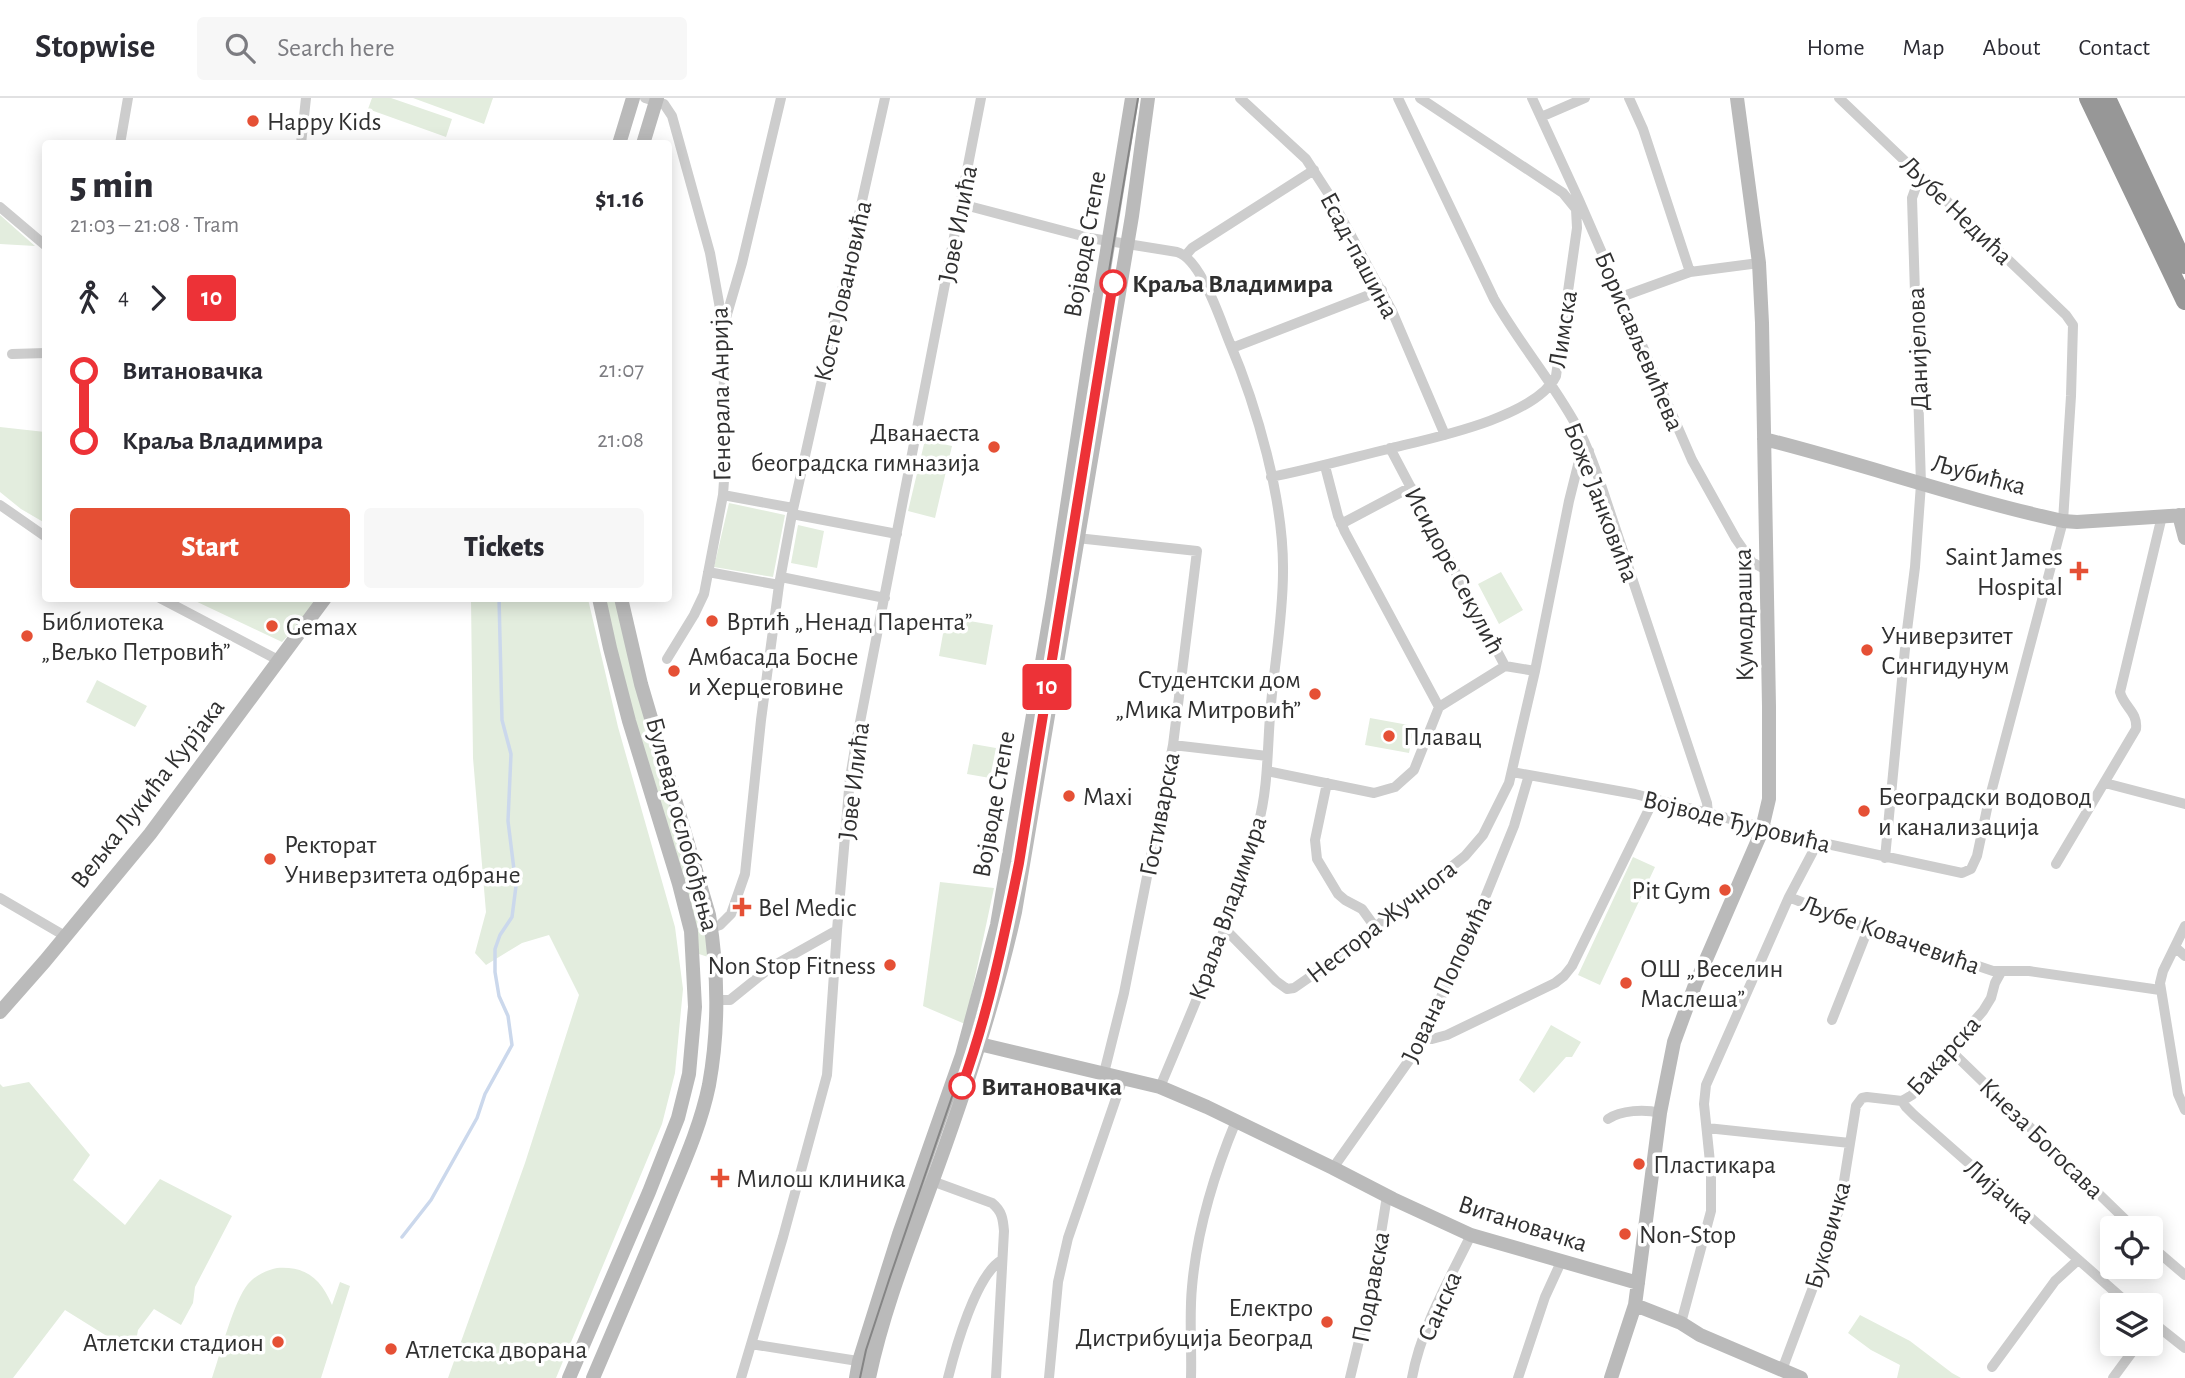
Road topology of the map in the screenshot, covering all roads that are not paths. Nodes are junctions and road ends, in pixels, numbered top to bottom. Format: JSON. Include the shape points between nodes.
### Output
{"nodes":[{"id":1,"x":128,"y":98,"type":"edge"},
{"id":2,"x":306,"y":98,"type":"edge"},
{"id":3,"x":633,"y":98,"type":"edge"},
{"id":4,"x":781,"y":98,"type":"edge"},
{"id":5,"x":885,"y":98,"type":"edge"},
{"id":6,"x":981,"y":98,"type":"edge"},
{"id":7,"x":1132,"y":98,"type":"edge"},
{"id":8,"x":1148,"y":98,"type":"edge"},
{"id":9,"x":1241,"y":98,"type":"edge"},
{"id":10,"x":1398,"y":98,"type":"edge"},
{"id":11,"x":1420,"y":98,"type":"edge"},
{"id":12,"x":1532,"y":98,"type":"edge"},
{"id":13,"x":1585,"y":98,"type":"edge"},
{"id":14,"x":1629,"y":98,"type":"edge"},
{"id":15,"x":1737,"y":98,"type":"edge"},
{"id":16,"x":1839,"y":98,"type":"edge"},
{"id":17,"x":2088,"y":98,"type":"edge"},
{"id":18,"x":2107,"y":98,"type":"edge"},
{"id":19,"x":2117,"y":98,"type":"edge"},
{"id":20,"x":652,"y":99,"type":"edge"},
{"id":21,"x":1541,"y":117,"type":"junction"},
{"id":22,"x":121,"y":140,"type":"edge"},
{"id":23,"x":302,"y":140,"type":"edge"},
{"id":24,"x":621,"y":140,"type":"edge"},
{"id":25,"x":644,"y":140,"type":"edge"},
{"id":26,"x":2137,"y":162,"type":"junction"},
{"id":27,"x":1314,"y":170,"type":"junction"},
{"id":28,"x":1569,"y":178,"type":"junction"},
{"id":29,"x":1924,"y":178,"type":"junction"},
{"id":30,"x":1558,"y":190,"type":"junction"},
{"id":31,"x":961,"y":204,"type":"junction"},
{"id":32,"x":0,"y":207,"type":"edge"},
{"id":33,"x":1577,"y":228,"type":"junction"},
{"id":34,"x":1591,"y":228,"type":"junction"},
{"id":35,"x":1110,"y":241,"type":"junction"},
{"id":36,"x":42,"y":243,"type":"edge"},
{"id":37,"x":1127,"y":244,"type":"junction"},
{"id":38,"x":1182,"y":253,"type":"junction"},
{"id":39,"x":1759,"y":263,"type":"junction"},
{"id":40,"x":2185,"y":265,"type":"edge"},
{"id":41,"x":1690,"y":272,"type":"junction"},
{"id":42,"x":715,"y":276,"type":"junction"},
{"id":43,"x":737,"y":277,"type":"junction"},
{"id":44,"x":1382,"y":290,"type":"junction"},
{"id":45,"x":1621,"y":297,"type":"junction"},
{"id":46,"x":2185,"y":301,"type":"edge"},
{"id":47,"x":723,"y":326,"type":"junction"},
{"id":48,"x":1232,"y":348,"type":"junction"},
{"id":49,"x":42,"y":353,"type":"edge"},
{"id":50,"x":12,"y":354,"type":"dead end"},
{"id":51,"x":1551,"y":385,"type":"junction"},
{"id":52,"x":1445,"y":435,"type":"junction"},
{"id":53,"x":1764,"y":439,"type":"junction"},
{"id":54,"x":1390,"y":448,"type":"junction"},
{"id":55,"x":1589,"y":452,"type":"junction"},
{"id":56,"x":1325,"y":466,"type":"junction"},
{"id":57,"x":1271,"y":477,"type":"junction"},
{"id":58,"x":1921,"y":484,"type":"junction"},
{"id":59,"x":1411,"y":487,"type":"junction"},
{"id":60,"x":723,"y":495,"type":"junction"},
{"id":61,"x":0,"y":505,"type":"edge"},
{"id":62,"x":792,"y":511,"type":"junction"},
{"id":63,"x":2182,"y":515,"type":"edge"},
{"id":64,"x":2162,"y":516,"type":"junction"},
{"id":65,"x":2063,"y":521,"type":"junction"},
{"id":66,"x":1341,"y":524,"type":"junction"},
{"id":67,"x":42,"y":534,"type":"edge"},
{"id":68,"x":898,"y":534,"type":"junction"},
{"id":69,"x":1077,"y":538,"type":"junction"},
{"id":70,"x":2185,"y":538,"type":"edge"},
{"id":71,"x":1766,"y":570,"type":"junction"},
{"id":72,"x":708,"y":572,"type":"junction"},
{"id":73,"x":780,"y":581,"type":"junction"},
{"id":74,"x":885,"y":598,"type":"junction"},
{"id":75,"x":168,"y":602,"type":"edge"},
{"id":76,"x":322,"y":602,"type":"edge"},
{"id":77,"x":600,"y":602,"type":"edge"},
{"id":78,"x":622,"y":602,"type":"edge"},
{"id":79,"x":667,"y":659,"type":"dead end"},
{"id":80,"x":280,"y":661,"type":"junction"},
{"id":81,"x":1505,"y":666,"type":"junction"},
{"id":82,"x":1535,"y":671,"type":"junction"},
{"id":83,"x":1439,"y":707,"type":"junction"},
{"id":84,"x":1173,"y":745,"type":"junction"},
{"id":85,"x":1268,"y":756,"type":"junction"},
{"id":86,"x":1267,"y":771,"type":"junction"},
{"id":87,"x":1512,"y":772,"type":"junction"},
{"id":88,"x":1529,"y":775,"type":"junction"},
{"id":89,"x":1327,"y":783,"type":"junction"},
{"id":90,"x":2105,"y":783,"type":"junction"},
{"id":91,"x":1654,"y":799,"type":"junction"},
{"id":92,"x":2185,"y":804,"type":"edge"},
{"id":93,"x":1708,"y":813,"type":"junction"},
{"id":94,"x":1763,"y":829,"type":"junction"},
{"id":95,"x":1818,"y":842,"type":"junction"},
{"id":96,"x":1885,"y":858,"type":"junction"},
{"id":97,"x":2056,"y":863,"type":"dead end"},
{"id":98,"x":1789,"y":897,"type":"junction"},
{"id":99,"x":0,"y":898,"type":"edge"},
{"id":100,"x":2185,"y":926,"type":"edge"},
{"id":101,"x":1376,"y":927,"type":"junction"},
{"id":102,"x":711,"y":928,"type":"junction"},
{"id":103,"x":1225,"y":929,"type":"junction"},
{"id":104,"x":1868,"y":929,"type":"junction"},
{"id":105,"x":837,"y":930,"type":"junction"},
{"id":106,"x":65,"y":936,"type":"junction"},
{"id":107,"x":2175,"y":947,"type":"junction"},
{"id":108,"x":2185,"y":956,"type":"edge"},
{"id":109,"x":715,"y":966,"type":"junction"},
{"id":110,"x":694,"y":967,"type":"junction"},
{"id":111,"x":2001,"y":972,"type":"junction"},
{"id":112,"x":2160,"y":990,"type":"junction"},
{"id":113,"x":715,"y":1000,"type":"junction"},
{"id":114,"x":0,"y":1012,"type":"edge"},
{"id":115,"x":1832,"y":1020,"type":"dead end"},
{"id":116,"x":1423,"y":1037,"type":"junction"},
{"id":117,"x":972,"y":1043,"type":"junction"},
{"id":118,"x":1949,"y":1049,"type":"junction"},
{"id":119,"x":1104,"y":1073,"type":"junction"},
{"id":120,"x":1123,"y":1077,"type":"junction"},
{"id":121,"x":1160,"y":1087,"type":"junction"},
{"id":122,"x":1902,"y":1101,"type":"junction"},
{"id":123,"x":2185,"y":1110,"type":"edge"},
{"id":124,"x":1660,"y":1114,"type":"junction"},
{"id":125,"x":1608,"y":1119,"type":"dead end"},
{"id":126,"x":1236,"y":1121,"type":"junction"},
{"id":127,"x":1707,"y":1128,"type":"junction"},
{"id":128,"x":1850,"y":1143,"type":"junction"},
{"id":129,"x":1334,"y":1168,"type":"junction"},
{"id":130,"x":932,"y":1181,"type":"junction"},
{"id":131,"x":1387,"y":1196,"type":"junction"},
{"id":132,"x":640,"y":1213,"type":"junction"},
{"id":133,"x":2122,"y":1216,"type":"edge"},
{"id":134,"x":660,"y":1220,"type":"junction"},
{"id":135,"x":1471,"y":1235,"type":"junction"},
{"id":136,"x":2163,"y":1256,"type":"edge"},
{"id":137,"x":1002,"y":1260,"type":"junction"},
{"id":138,"x":2078,"y":1260,"type":"junction"},
{"id":139,"x":1561,"y":1262,"type":"junction"},
{"id":140,"x":2185,"y":1275,"type":"edge"},
{"id":141,"x":1638,"y":1283,"type":"junction"},
{"id":142,"x":2116,"y":1293,"type":"edge"},
{"id":143,"x":1635,"y":1305,"type":"junction"},
{"id":144,"x":1681,"y":1323,"type":"junction"},
{"id":145,"x":2163,"y":1332,"type":"edge"},
{"id":146,"x":751,"y":1344,"type":"junction"},
{"id":147,"x":2185,"y":1348,"type":"edge"},
{"id":148,"x":2129,"y":1356,"type":"edge"},
{"id":149,"x":866,"y":1362,"type":"junction"},
{"id":150,"x":1992,"y":1367,"type":"dead end"},
{"id":151,"x":1782,"y":1370,"type":"junction"},
{"id":152,"x":569,"y":1378,"type":"edge"},
{"id":153,"x":593,"y":1378,"type":"edge"},
{"id":154,"x":741,"y":1378,"type":"edge"},
{"id":155,"x":856,"y":1378,"type":"edge"},
{"id":156,"x":869,"y":1378,"type":"edge"},
{"id":157,"x":948,"y":1378,"type":"edge"},
{"id":158,"x":996,"y":1378,"type":"edge"},
{"id":159,"x":1049,"y":1378,"type":"edge"},
{"id":160,"x":1191,"y":1378,"type":"edge"},
{"id":161,"x":1350,"y":1378,"type":"edge"},
{"id":162,"x":1412,"y":1378,"type":"edge"},
{"id":163,"x":1518,"y":1378,"type":"edge"},
{"id":164,"x":1611,"y":1378,"type":"edge"},
{"id":165,"x":1801,"y":1378,"type":"edge"},
{"id":166,"x":2113,"y":1378,"type":"edge"}],
"edges":[{"from":1,"to":22,"type":"street"},
{"from":2,"to":23,"type":"street"},
{"from":3,"to":24,"type":"main road"},
{"from":4,"to":43,"type":"street"},
{"from":5,"to":62,"type":"street","name":"Косте Јовановића"},
{"from":6,"to":31,"type":"street","name":"Јове Илића"},
{"from":7,"to":35,"type":"main road","name":"Војводе Степе"},
{"from":8,"to":37,"type":"main road","name":"Војводе Степе"},
{"from":9,"to":27,"type":"street","name":"Есад-пашина"},
{"from":10,"to":51,"type":"street","name":"Боже Јанковића","via":[[1494,299]]},
{"from":11,"to":30,"type":"street","name":"Лимска"},
{"from":12,"to":21,"type":"street","name":"Борисављевићева"},
{"from":13,"to":21,"type":"street"},
{"from":14,"to":41,"type":"street"},
{"from":15,"to":39,"type":"main road","name":"Кумодрашка"},
{"from":16,"to":29,"type":"street","name":"Љубе Недића"},
{"from":17,"to":46,"type":"highway"},
{"from":18,"to":26,"type":"highway"},
{"from":19,"to":26,"type":"highway"},
{"from":20,"to":25,"type":"main road"},
{"from":20,"to":42,"type":"street","name":"Генерала Анрија","via":[[668,107],[676,129]]},
{"from":21,"to":28,"type":"street","name":"Борисављевићева"},
{"from":26,"to":40,"type":"highway"},
{"from":27,"to":38,"type":"street"},
{"from":27,"to":44,"type":"street","name":"Есад-пашина"},
{"from":28,"to":30,"type":"street"},
{"from":28,"to":34,"type":"street","name":"Борисављевићева"},
{"from":29,"to":58,"type":"street","name":"Данијелова","via":[[1912,198]]},
{"from":29,"to":65,"type":"street","name":"Љубе Недића","via":[[2073,325]]},
{"from":30,"to":33,"type":"street","name":"Лимска","via":[[1576,209]]},
{"from":31,"to":35,"type":"street"},
{"from":31,"to":68,"type":"street","name":"Јове Илића"},
{"from":32,"to":36,"type":"street"},
{"from":33,"to":34,"type":"street"},
{"from":33,"to":51,"type":"street","name":"Лимска","via":[[1559,363]]},
{"from":34,"to":45,"type":"street","name":"Борисављевићева"},
{"from":35,"to":37,"type":"street"},
{"from":35,"to":117,"type":"main road","name":"Војводе Степе","via":[[997,925]]},
{"from":37,"to":38,"type":"street"},
{"from":37,"to":69,"type":"main road","name":"Војводе Степе"},
{"from":38,"to":48,"type":"street","name":"Краља Владимира","via":[[1193,263]]},
{"from":39,"to":41,"type":"street"},
{"from":39,"to":53,"type":"main road","name":"Кумодрашка"},
{"from":41,"to":45,"type":"street"},
{"from":42,"to":43,"type":"street","via":[[725,282]]},
{"from":42,"to":47,"type":"street","name":"Генерала Анрија"},
{"from":43,"to":47,"type":"street"},
{"from":44,"to":48,"type":"street"},
{"from":44,"to":52,"type":"street","name":"Есад-пашина"},
{"from":45,"to":71,"type":"street","name":"Борисављевићева","via":[[1710,495],[1752,562]]},
{"from":47,"to":60,"type":"street","name":"Генерала Анрија"},
{"from":48,"to":57,"type":"street","name":"Краља Владимира"},
{"from":49,"to":50,"type":"street"},
{"from":51,"to":52,"type":"street","name":"Лимска","via":[[1512,411]]},
{"from":51,"to":55,"type":"street","name":"Боже Јанковића"},
{"from":52,"to":54,"type":"street","name":"Лимска"},
{"from":53,"to":58,"type":"main road","name":"Љубићка"},
{"from":53,"to":71,"type":"main road","name":"Кумодрашка"},
{"from":54,"to":56,"type":"street","name":"Лимска"},
{"from":54,"to":59,"type":"street","name":"Исидоре Секулић"},
{"from":55,"to":82,"type":"street","via":[[1579,461]]},
{"from":55,"to":93,"type":"street","name":"Боже Јанковића"},
{"from":56,"to":57,"type":"street","name":"Лимска"},
{"from":56,"to":66,"type":"street"},
{"from":57,"to":85,"type":"street","name":"Краља Владимира","via":[[1283,572]]},
{"from":58,"to":65,"type":"main road","name":"Љубићка"},
{"from":58,"to":96,"type":"street","name":"Данијелова"},
{"from":59,"to":66,"type":"street"},
{"from":59,"to":81,"type":"street","name":"Исидоре Секулић"},
{"from":60,"to":62,"type":"street"},
{"from":60,"to":72,"type":"street","name":"Генерала Анрија"},
{"from":61,"to":67,"type":"street"},
{"from":62,"to":68,"type":"street"},
{"from":62,"to":73,"type":"street","name":"Косте Јовановића"},
{"from":63,"to":64,"type":"main road","name":"Љубићка"},
{"from":63,"to":70,"type":"main road"},
{"from":64,"to":65,"type":"main road","name":"Љубићка"},
{"from":64,"to":90,"type":"street","via":[[2120,692],[2134,713],[2136,729]]},
{"from":65,"to":96,"type":"street","name":"Војводе Ђуровића","via":[[1971,869],[1962,873]]},
{"from":66,"to":83,"type":"street"},
{"from":68,"to":74,"type":"street","name":"Јове Илића"},
{"from":69,"to":84,"type":"street","name":"Гостиварска","via":[[1197,551]]},
{"from":69,"to":117,"type":"main road","name":"Војводе Степе","via":[[1015,912],[1005,959]]},
{"from":71,"to":94,"type":"main road","name":"Кумодрашка","via":[[1770,788]]},
{"from":72,"to":73,"type":"street"},
{"from":72,"to":79,"type":"street","name":"Генерала Анрија","via":[[700,604]]},
{"from":73,"to":74,"type":"street"},
{"from":73,"to":102,"type":"street","name":"Косте Јовановића","via":[[745,874],[731,914]]},
{"from":74,"to":105,"type":"street","name":"Јове Илића","via":[[850,778]]},
{"from":75,"to":80,"type":"street"},
{"from":76,"to":80,"type":"main road","name":"Вељка Лукића Курјака"},
{"from":77,"to":110,"type":"main road","name":"Булевар ослобођења","via":[[629,721],[682,895]]},
{"from":78,"to":102,"type":"main road","name":"Булевар ослобођења"},
{"from":80,"to":106,"type":"main road","name":"Вељка Лукића Курјака","via":[[150,834]]},
{"from":81,"to":82,"type":"street","name":"Исидоре Секулић"},
{"from":81,"to":83,"type":"street"},
{"from":82,"to":87,"type":"street"},
{"from":83,"to":89,"type":"street","via":[[1418,763],[1395,787],[1374,793]]},
{"from":84,"to":85,"type":"street"},
{"from":84,"to":119,"type":"street","name":"Гостиварска"},
{"from":85,"to":86,"type":"street","name":"Краља Владимира"},
{"from":86,"to":89,"type":"street"},
{"from":86,"to":103,"type":"street","name":"Краља Владимира","via":[[1258,827]]},
{"from":87,"to":88,"type":"street","name":"Војводе Ђуровића"},
{"from":87,"to":101,"type":"street","name":"Нестора Жучнога","via":[[1474,847]]},
{"from":88,"to":91,"type":"street","name":"Војводе Ђуровића"},
{"from":88,"to":116,"type":"street","name":"Јована Поповића","via":[[1478,915]]},
{"from":89,"to":101,"type":"street","via":[[1315,840],[1317,859],[1338,894],[1362,909]]},
{"from":90,"to":92,"type":"street"},
{"from":90,"to":97,"type":"street"},
{"from":91,"to":93,"type":"street","name":"Војводе Ђуровића"},
{"from":91,"to":116,"type":"street","via":[[1564,976],[1447,1035]]},
{"from":93,"to":94,"type":"street","name":"Војводе Ђуровића"},
{"from":94,"to":95,"type":"street","name":"Војводе Ђуровића"},
{"from":94,"to":124,"type":"main road","name":"Кумодрашка","via":[[1685,1011],[1671,1053]]},
{"from":95,"to":96,"type":"street","name":"Војводе Ђуровића"},
{"from":95,"to":98,"type":"street"},
{"from":98,"to":104,"type":"street","name":"Љубе Ковачевића"},
{"from":98,"to":127,"type":"street","via":[[1709,1077]]},
{"from":99,"to":106,"type":"street"},
{"from":100,"to":107,"type":"street"},
{"from":101,"to":103,"type":"street","name":"Нестора Жучнога","via":[[1291,989],[1276,981]]},
{"from":102,"to":109,"type":"main road","name":"Булевар ослобођења"},
{"from":103,"to":121,"type":"street","name":"Краља Владимира"},
{"from":104,"to":111,"type":"street","name":"Љубе Ковачевића"},
{"from":104,"to":115,"type":"street"},
{"from":105,"to":113,"type":"street","via":[[771,967],[730,1000]]},
{"from":105,"to":146,"type":"street","name":"Јове Илића","via":[[827,1075]]},
{"from":106,"to":114,"type":"main road","name":"Вељка Лукића Курјака"},
{"from":107,"to":108,"type":"street"},
{"from":107,"to":112,"type":"street"},
{"from":109,"to":110,"type":"main road"},
{"from":109,"to":113,"type":"main road","name":"Булевар ослобођења"},
{"from":110,"to":132,"type":"main road","name":"Булевар ослобођења","via":[[695,1007],[685,1093]]},
{"from":111,"to":112,"type":"street","name":"Љубе Ковачевића","via":[[2029,971]]},
{"from":111,"to":118,"type":"street","name":"Бакарска","via":[[1983,1011]]},
{"from":112,"to":123,"type":"street","via":[[2178,1094]]},
{"from":113,"to":134,"type":"main road","name":"Булевар ослобођења","via":[[706,1098]]},
{"from":116,"to":129,"type":"street","name":"Јована Поповића"},
{"from":117,"to":119,"type":"main road","name":"Витановачка"},
{"from":117,"to":130,"type":"main road","name":"Војводе Степе"},
{"from":117,"to":149,"type":"main road","name":"Војводе Степе","via":[[899,1234]]},
{"from":118,"to":122,"type":"street","name":"Бакарска"},
{"from":118,"to":133,"type":"street","name":"Кнеза Богосава"},
{"from":119,"to":120,"type":"main road","name":"Витановачка"},
{"from":120,"to":121,"type":"main road","name":"Витановачка"},
{"from":120,"to":159,"type":"street","via":[[1068,1238],[1058,1282]]},
{"from":121,"to":126,"type":"main road","name":"Витановачка"},
{"from":122,"to":128,"type":"street","name":"Буковичка","via":[[1862,1098],[1856,1106]]},
{"from":122,"to":138,"type":"street","name":"Лијачка"},
{"from":124,"to":125,"type":"street","via":[[1628,1112]]},
{"from":124,"to":141,"type":"main road","name":"Кумодрашка"},
{"from":126,"to":129,"type":"main road","name":"Витановачка"},
{"from":126,"to":160,"type":"street","via":[[1211,1185],[1196,1258]]},
{"from":127,"to":128,"type":"street"},
{"from":127,"to":144,"type":"street","via":[[1712,1211]]},
{"from":128,"to":151,"type":"street","name":"Буковичка","via":[[1840,1206]]},
{"from":129,"to":131,"type":"main road","name":"Витановачка"},
{"from":130,"to":137,"type":"street","via":[[999,1209],[1004,1231]]},
{"from":130,"to":149,"type":"main road","name":"Војводе Степе"},
{"from":131,"to":135,"type":"main road","name":"Витановачка"},
{"from":131,"to":161,"type":"street","name":"Подравска","via":[[1373,1283]]},
{"from":132,"to":134,"type":"main road"},
{"from":132,"to":152,"type":"main road","name":"Булевар ослобођења"},
{"from":134,"to":153,"type":"main road","name":"Булевар ослобођења"},
{"from":135,"to":139,"type":"main road","name":"Витановачка"},
{"from":135,"to":162,"type":"street","name":"Санска","via":[[1435,1311]]},
{"from":136,"to":140,"type":"street"},
{"from":137,"to":157,"type":"street","via":[[990,1270],[968,1314]]},
{"from":137,"to":158,"type":"street"},
{"from":138,"to":142,"type":"street","name":"Лијачка"},
{"from":138,"to":150,"type":"street","via":[[2055,1281]]},
{"from":139,"to":141,"type":"main road","name":"Витановачка"},
{"from":139,"to":163,"type":"street"},
{"from":141,"to":143,"type":"main road","name":"Кумодрашка"},
{"from":143,"to":144,"type":"main road"},
{"from":143,"to":164,"type":"main road","name":"Кумодрашка"},
{"from":144,"to":151,"type":"main road"},
{"from":145,"to":147,"type":"street"},
{"from":146,"to":149,"type":"street"},
{"from":146,"to":154,"type":"street","name":"Јове Илића"},
{"from":148,"to":166,"type":"street"},
{"from":149,"to":155,"type":"main road","name":"Војводе Степе"},
{"from":149,"to":156,"type":"main road","name":"Војводе Степе"},
{"from":151,"to":165,"type":"main road"}]}
